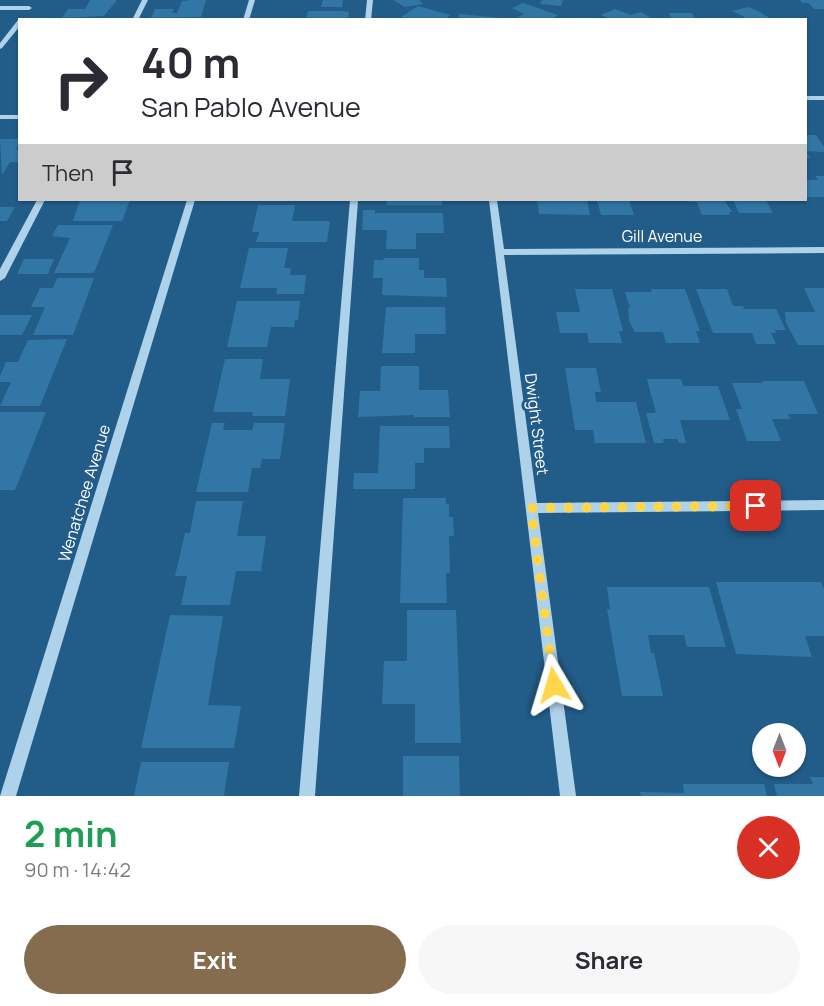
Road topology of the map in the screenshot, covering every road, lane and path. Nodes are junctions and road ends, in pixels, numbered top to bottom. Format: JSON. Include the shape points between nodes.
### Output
{"nodes":[{"id":1,"x":35,"y":0,"type":"edge"},
{"id":2,"x":146,"y":0,"type":"edge"},
{"id":3,"x":252,"y":0,"type":"edge"},
{"id":4,"x":370,"y":0,"type":"edge"},
{"id":5,"x":0,"y":8,"type":"edge"},
{"id":6,"x":29,"y":8,"type":"junction"},
{"id":7,"x":22,"y":18,"type":"edge"},
{"id":8,"x":136,"y":18,"type":"edge"},
{"id":9,"x":247,"y":18,"type":"edge"},
{"id":10,"x":368,"y":18,"type":"edge"},
{"id":11,"x":18,"y":23,"type":"edge"},
{"id":12,"x":0,"y":47,"type":"edge"},
{"id":13,"x":807,"y":98,"type":"edge"},
{"id":14,"x":824,"y":98,"type":"edge"},
{"id":15,"x":0,"y":117,"type":"edge"},
{"id":16,"x":18,"y":117,"type":"edge"},
{"id":17,"x":40,"y":201,"type":"edge"},
{"id":18,"x":191,"y":201,"type":"edge"},
{"id":19,"x":354,"y":201,"type":"edge"},
{"id":20,"x":493,"y":201,"type":"edge"},
{"id":21,"x":824,"y":250,"type":"edge"},
{"id":22,"x":499,"y":252,"type":"junction"},
{"id":23,"x":0,"y":278,"type":"edge"},
{"id":24,"x":824,"y":505,"type":"edge"},
{"id":25,"x":531,"y":508,"type":"junction"},
{"id":26,"x":8,"y":796,"type":"edge"},
{"id":27,"x":307,"y":796,"type":"edge"},
{"id":28,"x":567,"y":796,"type":"edge"}],
"edges":[{"from":1,"to":6,"type":"street"},
{"from":2,"to":8,"type":"street"},
{"from":3,"to":9,"type":"street"},
{"from":4,"to":10,"type":"street"},
{"from":5,"to":6,"type":"street"},
{"from":6,"to":7,"type":"street"},
{"from":11,"to":12,"type":"street"},
{"from":13,"to":14,"type":"street"},
{"from":15,"to":16,"type":"street"},
{"from":17,"to":23,"type":"street"},
{"from":18,"to":26,"type":"street","name":"Wenatchee Avenue"},
{"from":19,"to":27,"type":"street"},
{"from":20,"to":22,"type":"street","name":"Dwight Street"},
{"from":21,"to":22,"type":"street","name":"Gill Avenue"},
{"from":22,"to":25,"type":"street","name":"Dwight Street"},
{"from":24,"to":25,"type":"street"},
{"from":25,"to":28,"type":"street","name":"Dwight Street"}]}
